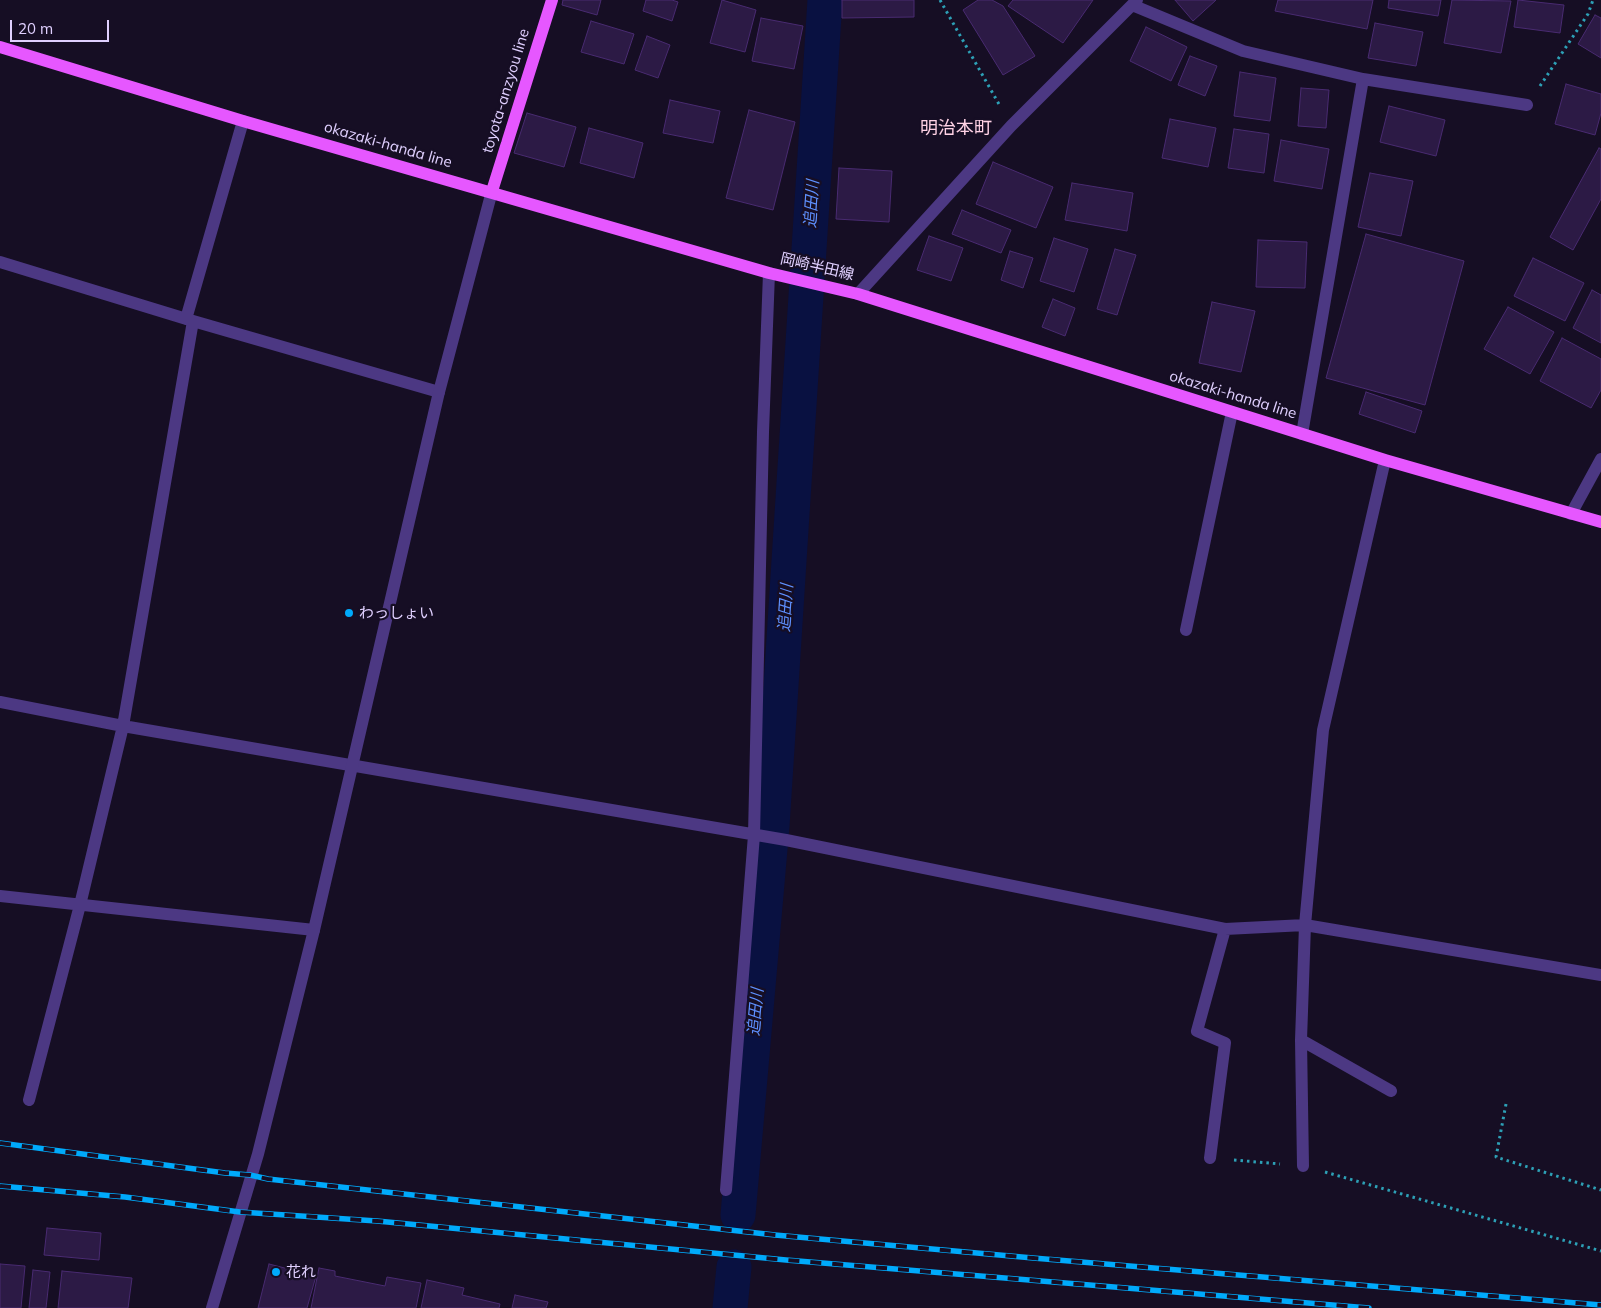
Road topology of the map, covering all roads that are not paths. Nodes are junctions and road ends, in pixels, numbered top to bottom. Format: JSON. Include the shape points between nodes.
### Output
{"nodes":[{"id":1,"x":552,"y":0,"type":"edge"},
{"id":2,"x":1134,"y":3,"type":"edge"},
{"id":3,"x":0,"y":48,"type":"edge"},
{"id":4,"x":1363,"y":79,"type":"junction"},
{"id":5,"x":1527,"y":105,"type":"road end"},
{"id":6,"x":243,"y":121,"type":"junction"},
{"id":7,"x":492,"y":191,"type":"junction"},
{"id":8,"x":0,"y":262,"type":"edge"},
{"id":9,"x":768,"y":273,"type":"junction"},
{"id":10,"x":858,"y":294,"type":"junction"},
{"id":11,"x":190,"y":320,"type":"junction"},
{"id":12,"x":439,"y":392,"type":"junction"},
{"id":13,"x":1232,"y":412,"type":"junction"},
{"id":14,"x":1302,"y":434,"type":"junction"},
{"id":15,"x":1601,"y":459,"type":"edge"},
{"id":16,"x":1385,"y":460,"type":"junction"},
{"id":17,"x":1571,"y":514,"type":"junction"},
{"id":18,"x":1601,"y":522,"type":"edge"},
{"id":19,"x":1186,"y":630,"type":"dead end"},
{"id":20,"x":0,"y":702,"type":"edge"},
{"id":21,"x":123,"y":726,"type":"junction"},
{"id":22,"x":352,"y":765,"type":"junction"},
{"id":23,"x":756,"y":836,"type":"junction"},
{"id":24,"x":0,"y":896,"type":"edge"},
{"id":25,"x":80,"y":905,"type":"junction"},
{"id":26,"x":1306,"y":925,"type":"junction"},
{"id":27,"x":1225,"y":929,"type":"junction"},
{"id":28,"x":314,"y":930,"type":"junction"},
{"id":29,"x":1601,"y":974,"type":"edge"},
{"id":30,"x":1301,"y":1040,"type":"junction"},
{"id":31,"x":1391,"y":1091,"type":"dead end"},
{"id":32,"x":29,"y":1100,"type":"dead end"},
{"id":33,"x":1210,"y":1158,"type":"road end"},
{"id":34,"x":1303,"y":1166,"type":"road end"},
{"id":35,"x":726,"y":1190,"type":"dead end"},
{"id":36,"x":212,"y":1308,"type":"edge"}],
"edges":[{"from":1,"to":7,"type":"main road","name":"toyota-anzyou line"},
{"from":2,"to":4,"type":"street","via":[[1243,51]]},
{"from":2,"to":10,"type":"street","via":[[1011,126]]},
{"from":3,"to":6,"type":"main road","name":"okazaki-handa line"},
{"from":4,"to":5,"type":"street"},
{"from":4,"to":14,"type":"street"},
{"from":6,"to":7,"type":"main road","name":"okazaki-handa line"},
{"from":6,"to":11,"type":"street"},
{"from":7,"to":9,"type":"main road","name":"okazaki-handa line"},
{"from":7,"to":12,"type":"street"},
{"from":8,"to":11,"type":"street"},
{"from":9,"to":10,"type":"main road","name":"岡崎半田線"},
{"from":9,"to":23,"type":"street"},
{"from":10,"to":13,"type":"main road","name":"okazaki-handa line"},
{"from":11,"to":12,"type":"street"},
{"from":11,"to":21,"type":"street"},
{"from":12,"to":22,"type":"street"},
{"from":13,"to":14,"type":"main road","name":"okazaki-handa line"},
{"from":13,"to":19,"type":"street"},
{"from":14,"to":16,"type":"main road","name":"okazaki-handa line"},
{"from":15,"to":17,"type":"street"},
{"from":16,"to":17,"type":"main road","name":"okazaki-handa line"},
{"from":16,"to":26,"type":"street","via":[[1323,730]]},
{"from":17,"to":18,"type":"main road","name":"okazaki-handa line"},
{"from":20,"to":21,"type":"street"},
{"from":21,"to":22,"type":"street"},
{"from":21,"to":25,"type":"street"},
{"from":22,"to":23,"type":"street"},
{"from":22,"to":28,"type":"street"},
{"from":23,"to":27,"type":"street"},
{"from":23,"to":35,"type":"street"},
{"from":24,"to":25,"type":"street"},
{"from":25,"to":28,"type":"street"},
{"from":25,"to":32,"type":"street"},
{"from":26,"to":27,"type":"street"},
{"from":26,"to":29,"type":"street"},
{"from":26,"to":30,"type":"street"},
{"from":27,"to":33,"type":"street","via":[[1197,1032],[1225,1043]]},
{"from":28,"to":36,"type":"street","via":[[258,1154]]},
{"from":30,"to":31,"type":"street"},
{"from":30,"to":34,"type":"street"}]}
